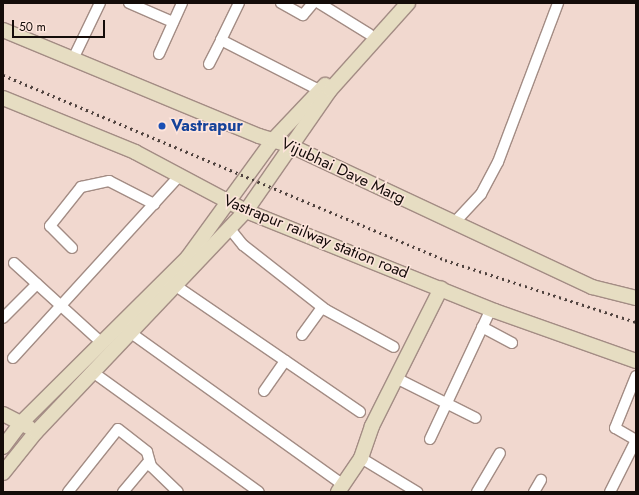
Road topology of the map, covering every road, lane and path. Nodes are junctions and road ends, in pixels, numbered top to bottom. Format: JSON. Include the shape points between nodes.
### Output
{"nodes":[{"id":1,"x":100,"y":3,"type":"edge"},
{"id":2,"x":129,"y":3,"type":"edge"},
{"id":3,"x":182,"y":3,"type":"edge"},
{"id":4,"x":239,"y":3,"type":"edge"},
{"id":5,"x":281,"y":3,"type":"edge"},
{"id":6,"x":313,"y":3,"type":"edge"},
{"id":7,"x":319,"y":3,"type":"edge"},
{"id":8,"x":397,"y":3,"type":"edge"},
{"id":9,"x":408,"y":3,"type":"edge"},
{"id":10,"x":558,"y":3,"type":"edge"},
{"id":11,"x":173,"y":22,"type":"junction"},
{"id":12,"x":3,"y":30,"type":"edge"},
{"id":13,"x":369,"y":34,"type":"junction"},
{"id":14,"x":221,"y":40,"type":"junction"},
{"id":15,"x":158,"y":54,"type":"dead end"},
{"id":16,"x":73,"y":59,"type":"junction"},
{"id":17,"x":209,"y":64,"type":"dead end"},
{"id":18,"x":320,"y":90,"type":"junction"},
{"id":19,"x":3,"y":98,"type":"edge"},
{"id":20,"x":273,"y":140,"type":"junction"},
{"id":21,"x":289,"y":145,"type":"junction"},
{"id":22,"x":179,"y":176,"type":"junction"},
{"id":23,"x":229,"y":203,"type":"junction"},
{"id":24,"x":154,"y":204,"type":"junction"},
{"id":25,"x":246,"y":211,"type":"junction"},
{"id":26,"x":454,"y":223,"type":"junction"},
{"id":27,"x":230,"y":229,"type":"junction"},
{"id":28,"x":72,"y":248,"type":"dead end"},
{"id":29,"x":14,"y":263,"type":"dead end"},
{"id":30,"x":37,"y":284,"type":"junction"},
{"id":31,"x":176,"y":286,"type":"junction"},
{"id":32,"x":441,"y":288,"type":"junction"},
{"id":33,"x":636,"y":298,"type":"edge"},
{"id":34,"x":62,"y":306,"type":"junction"},
{"id":35,"x":322,"y":307,"type":"junction"},
{"id":36,"x":491,"y":309,"type":"junction"},
{"id":37,"x":3,"y":318,"type":"edge"},
{"id":38,"x":482,"y":327,"type":"junction"},
{"id":39,"x":131,"y":333,"type":"junction"},
{"id":40,"x":302,"y":335,"type":"dead end"},
{"id":41,"x":102,"y":342,"type":"junction"},
{"id":42,"x":512,"y":343,"type":"dead end"},
{"id":43,"x":394,"y":347,"type":"dead end"},
{"id":44,"x":13,"y":358,"type":"dead end"},
{"id":45,"x":285,"y":361,"type":"junction"},
{"id":46,"x":636,"y":361,"type":"edge"},
{"id":47,"x":94,"y":372,"type":"junction"},
{"id":48,"x":636,"y":376,"type":"edge"},
{"id":49,"x":396,"y":378,"type":"junction"},
{"id":50,"x":264,"y":391,"type":"dead end"},
{"id":51,"x":447,"y":403,"type":"junction"},
{"id":52,"x":360,"y":412,"type":"dead end"},
{"id":53,"x":3,"y":414,"type":"edge"},
{"id":54,"x":476,"y":418,"type":"dead end"},
{"id":55,"x":13,"y":427,"type":"edge"},
{"id":56,"x":32,"y":437,"type":"junction"},
{"id":57,"x":430,"y":439,"type":"dead end"},
{"id":58,"x":3,"y":447,"type":"edge"},
{"id":59,"x":500,"y":453,"type":"dead end"},
{"id":60,"x":360,"y":458,"type":"junction"},
{"id":61,"x":149,"y":461,"type":"junction"},
{"id":62,"x":3,"y":473,"type":"edge"},
{"id":63,"x":541,"y":480,"type":"dead end"},
{"id":64,"x":340,"y":489,"type":"edge"},
{"id":65,"x":68,"y":492,"type":"edge"},
{"id":66,"x":123,"y":492,"type":"edge"},
{"id":67,"x":178,"y":492,"type":"edge"},
{"id":68,"x":259,"y":492,"type":"edge"},
{"id":69,"x":417,"y":492,"type":"edge"},
{"id":70,"x":477,"y":492,"type":"edge"},
{"id":71,"x":534,"y":492,"type":"edge"},
{"id":72,"x":610,"y":492,"type":"edge"}],
"edges":[{"from":1,"to":16,"type":"street"},
{"from":2,"to":11,"type":"street"},
{"from":3,"to":11,"type":"street"},
{"from":4,"to":14,"type":"street"},
{"from":5,"to":6,"type":"street","via":[[303,15]]},
{"from":7,"to":13,"type":"street"},
{"from":8,"to":13,"type":"street"},
{"from":9,"to":21,"type":"street","via":[[330,90]]},
{"from":10,"to":26,"type":"street","via":[[498,162],[481,194]]},
{"from":11,"to":15,"type":"street"},
{"from":12,"to":16,"type":"street","name":"Vijubhai Dave Marg"},
{"from":13,"to":18,"type":"street"},
{"from":14,"to":17,"type":"street"},
{"from":14,"to":18,"type":"street"},
{"from":16,"to":20,"type":"street","name":"Vijubhai Dave Marg"},
{"from":18,"to":20,"type":"street"},
{"from":19,"to":22,"type":"street","name":"Vastrapur railway station road","via":[[135,152]]},
{"from":20,"to":21,"type":"street","name":"Vijubhai Dave Marg"},
{"from":20,"to":23,"type":"street"},
{"from":21,"to":25,"type":"street","via":[[267,185]]},
{"from":21,"to":26,"type":"street","name":"Vijubhai Dave Marg"},
{"from":22,"to":23,"type":"street","name":"Vastrapur railway station road"},
{"from":22,"to":24,"type":"street"},
{"from":23,"to":25,"type":"street","name":"Vastrapur railway station road"},
{"from":23,"to":41,"type":"street","via":[[188,256]]},
{"from":24,"to":28,"type":"street","via":[[109,181],[81,187],[50,226]]},
{"from":24,"to":34,"type":"street"},
{"from":25,"to":27,"type":"street"},
{"from":25,"to":32,"type":"street","name":"Vastrapur railway station road"},
{"from":26,"to":33,"type":"street","name":"Vijubhai Dave Marg","via":[[592,287]]},
{"from":27,"to":31,"type":"street"},
{"from":27,"to":35,"type":"street","via":[[243,245]]},
{"from":29,"to":30,"type":"street"},
{"from":30,"to":34,"type":"street"},
{"from":30,"to":37,"type":"street"},
{"from":31,"to":39,"type":"street"},
{"from":31,"to":45,"type":"street"},
{"from":32,"to":36,"type":"street","name":"Vastrapur railway station road"},
{"from":32,"to":49,"type":"street"},
{"from":34,"to":41,"type":"street"},
{"from":34,"to":44,"type":"street"},
{"from":35,"to":40,"type":"street"},
{"from":35,"to":43,"type":"street"},
{"from":36,"to":38,"type":"street"},
{"from":36,"to":46,"type":"street","name":"Vastrapur railway station road"},
{"from":38,"to":42,"type":"street"},
{"from":38,"to":51,"type":"street"},
{"from":39,"to":47,"type":"street"},
{"from":39,"to":64,"type":"street"},
{"from":41,"to":55,"type":"street"},
{"from":45,"to":50,"type":"street"},
{"from":45,"to":52,"type":"street"},
{"from":47,"to":56,"type":"street"},
{"from":47,"to":68,"type":"street"},
{"from":48,"to":72,"type":"street","via":[[615,428],[636,440]]},
{"from":49,"to":51,"type":"street"},
{"from":49,"to":60,"type":"street"},
{"from":51,"to":54,"type":"street"},
{"from":51,"to":57,"type":"street"},
{"from":53,"to":55,"type":"street"},
{"from":55,"to":56,"type":"street"},
{"from":55,"to":58,"type":"street"},
{"from":56,"to":62,"type":"street"},
{"from":59,"to":70,"type":"street"},
{"from":60,"to":64,"type":"street"},
{"from":60,"to":69,"type":"street"},
{"from":61,"to":65,"type":"street","via":[[147,452],[118,429]]},
{"from":61,"to":66,"type":"street"},
{"from":61,"to":67,"type":"street"},
{"from":63,"to":71,"type":"street"}]}
